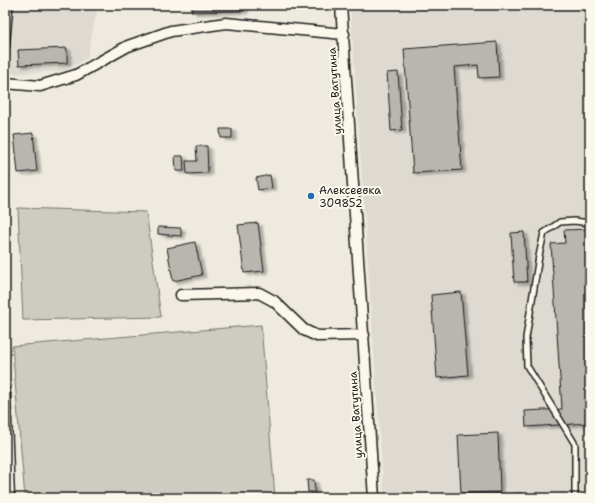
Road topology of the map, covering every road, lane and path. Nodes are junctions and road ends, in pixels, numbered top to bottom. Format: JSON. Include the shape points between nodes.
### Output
{"nodes":[{"id":1,"x":10,"y":5,"type":"edge"},
{"id":2,"x":341,"y":5,"type":"edge"},
{"id":3,"x":344,"y":34,"type":"junction"},
{"id":4,"x":5,"y":61,"type":"edge"},
{"id":5,"x":5,"y":83,"type":"edge"},
{"id":6,"x":590,"y":223,"type":"edge"},
{"id":7,"x":181,"y":295,"type":"dead end"},
{"id":8,"x":364,"y":335,"type":"junction"},
{"id":9,"x":5,"y":393,"type":"edge"},
{"id":10,"x":6,"y":426,"type":"edge"},
{"id":11,"x":9,"y":498,"type":"edge"},
{"id":12,"x":374,"y":498,"type":"edge"},
{"id":13,"x":575,"y":498,"type":"edge"}],
"edges":[{"from":1,"to":4,"type":"lane"},
{"from":2,"to":3,"type":"street"},
{"from":3,"to":5,"type":"street","name":"улица Ватутина","via":[[226,24],[171,31],[128,46],[69,78],[40,86]]},
{"from":3,"to":8,"type":"street","name":"улица Ватутина"},
{"from":6,"to":13,"type":"lane","via":[[560,222],[544,233],[526,338],[527,366],[575,444]]},
{"from":7,"to":8,"type":"street","via":[[259,293],[274,301],[304,330],[318,336]]},
{"from":8,"to":12,"type":"street","name":"улица Ватутина"},
{"from":9,"to":10,"type":"street"},
{"from":10,"to":11,"type":"street"}]}
